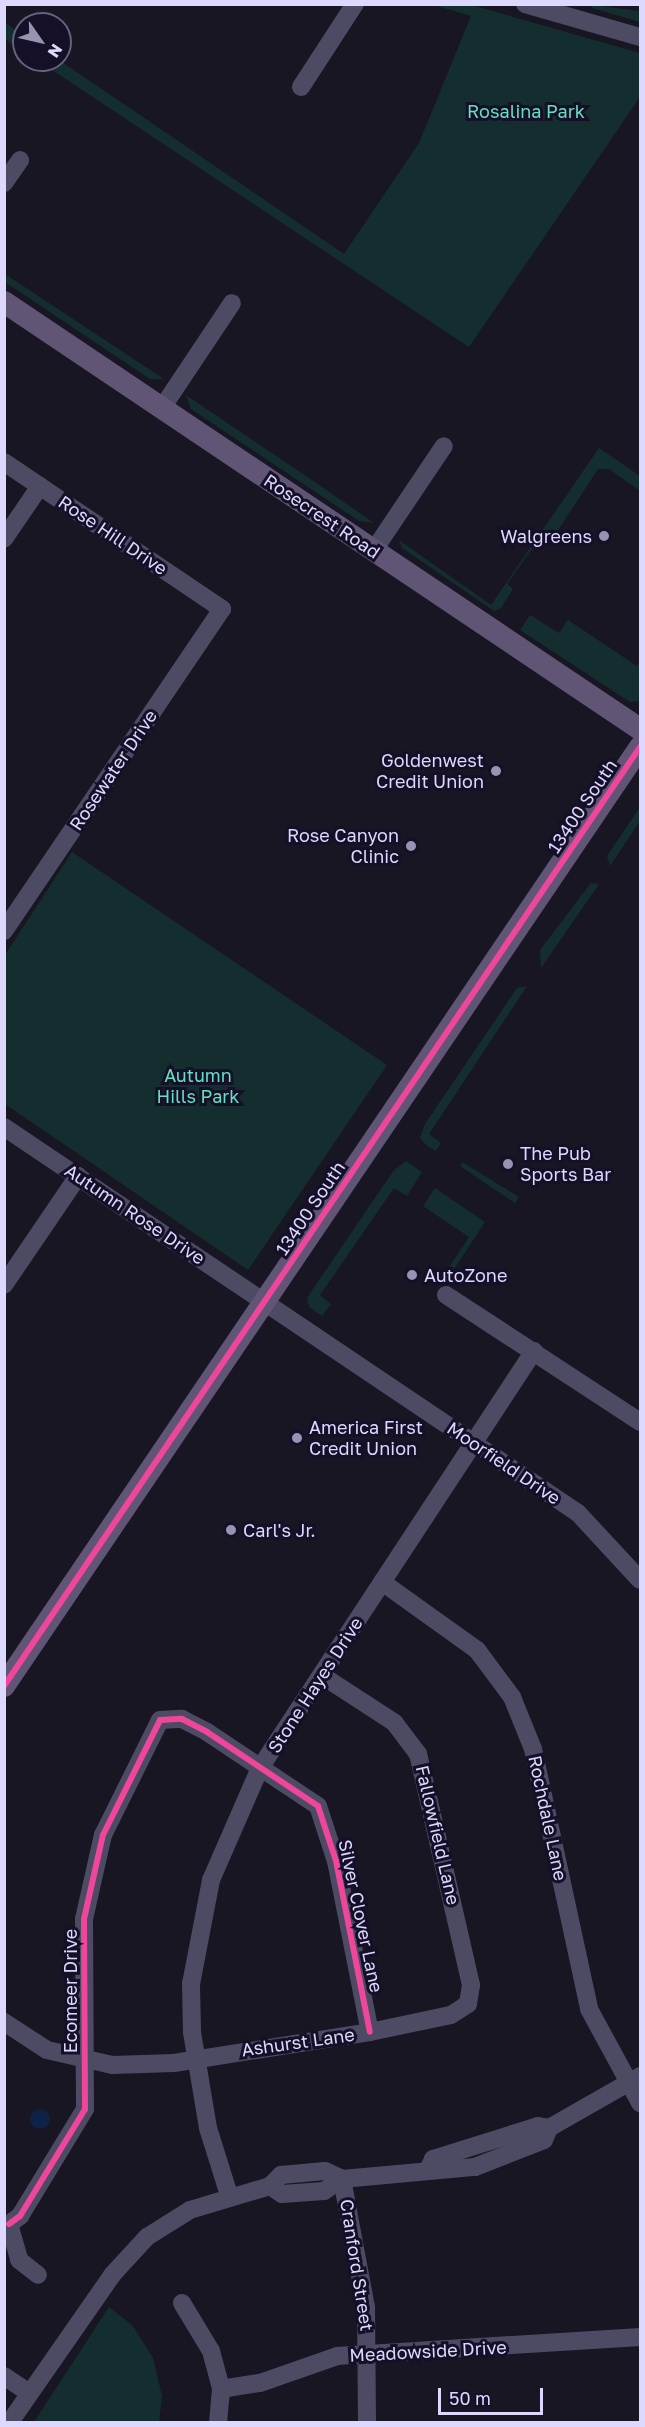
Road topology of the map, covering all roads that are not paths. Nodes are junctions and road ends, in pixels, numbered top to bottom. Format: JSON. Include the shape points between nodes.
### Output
{"nodes":[{"id":1,"x":355,"y":4,"type":"edge"},
{"id":2,"x":525,"y":4,"type":"edge"},
{"id":3,"x":640,"y":37,"type":"edge"},
{"id":4,"x":301,"y":87,"type":"dead end"},
{"id":5,"x":20,"y":160,"type":"dead end"},
{"id":6,"x":4,"y":183,"type":"edge"},
{"id":7,"x":4,"y":302,"type":"edge"},
{"id":8,"x":232,"y":303,"type":"dead end"},
{"id":9,"x":162,"y":408,"type":"junction"},
{"id":10,"x":444,"y":446,"type":"dead end"},
{"id":11,"x":4,"y":462,"type":"edge"},
{"id":12,"x":40,"y":486,"type":"junction"},
{"id":13,"x":4,"y":539,"type":"edge"},
{"id":14,"x":374,"y":550,"type":"junction"},
{"id":15,"x":222,"y":609,"type":"joint"},
{"id":16,"x":640,"y":729,"type":"edge"},
{"id":17,"x":640,"y":747,"type":"edge"},
{"id":18,"x":4,"y":931,"type":"edge"},
{"id":19,"x":4,"y":1127,"type":"edge"},
{"id":20,"x":78,"y":1176,"type":"junction"},
{"id":21,"x":4,"y":1285,"type":"edge"},
{"id":22,"x":446,"y":1295,"type":"dead end"},
{"id":23,"x":265,"y":1302,"type":"junction"},
{"id":24,"x":534,"y":1351,"type":"junction"},
{"id":25,"x":640,"y":1422,"type":"edge"},
{"id":26,"x":474,"y":1442,"type":"junction"},
{"id":27,"x":640,"y":1580,"type":"edge"},
{"id":28,"x":382,"y":1582,"type":"junction"},
{"id":29,"x":321,"y":1675,"type":"junction"},
{"id":30,"x":4,"y":1686,"type":"edge"},
{"id":31,"x":260,"y":1768,"type":"junction"},
{"id":32,"x":468,"y":2004,"type":"joint"},
{"id":33,"x":4,"y":2022,"type":"edge"},
{"id":34,"x":370,"y":2032,"type":"junction"},
{"id":35,"x":195,"y":2056,"type":"junction"},
{"id":36,"x":84,"y":2058,"type":"junction"},
{"id":37,"x":634,"y":2079,"type":"edge"},
{"id":38,"x":640,"y":2103,"type":"edge"},
{"id":39,"x":342,"y":2179,"type":"junction"},
{"id":40,"x":229,"y":2195,"type":"junction"},
{"id":41,"x":7,"y":2224,"type":"edge"},
{"id":42,"x":38,"y":2275,"type":"dead end"},
{"id":43,"x":182,"y":2303,"type":"dead end"},
{"id":44,"x":640,"y":2337,"type":"edge"},
{"id":45,"x":370,"y":2354,"type":"junction"},
{"id":46,"x":4,"y":2376,"type":"edge"},
{"id":47,"x":220,"y":2389,"type":"junction"},
{"id":48,"x":29,"y":2393,"type":"junction"},
{"id":49,"x":10,"y":2422,"type":"edge"},
{"id":50,"x":218,"y":2422,"type":"edge"},
{"id":51,"x":367,"y":2422,"type":"edge"}],
"edges":[{"from":1,"to":4,"type":"street"},
{"from":2,"to":3,"type":"street"},
{"from":5,"to":6,"type":"street"},
{"from":7,"to":9,"type":"main road","name":"Rosecrest Road"},
{"from":8,"to":9,"type":"street"},
{"from":9,"to":14,"type":"main road","name":"Rosecrest Road"},
{"from":10,"to":14,"type":"street"},
{"from":11,"to":12,"type":"street","name":"Rose Hill Drive"},
{"from":12,"to":13,"type":"street"},
{"from":12,"to":15,"type":"street","name":"Rose Hill Drive"},
{"from":14,"to":16,"type":"main road","name":"Rosecrest Road"},
{"from":15,"to":18,"type":"street","name":"Rosewater Drive"},
{"from":17,"to":23,"type":"main road","name":"13400 South"},
{"from":19,"to":20,"type":"street","name":"Autumn Rose Drive"},
{"from":20,"to":21,"type":"street"},
{"from":20,"to":23,"type":"street","name":"Autumn Rose Drive"},
{"from":22,"to":24,"type":"street"},
{"from":23,"to":26,"type":"street","name":"Moorfield Drive"},
{"from":23,"to":30,"type":"main road","name":"13400 South"},
{"from":24,"to":25,"type":"street"},
{"from":24,"to":26,"type":"street","name":"Stone Hayes Drive"},
{"from":26,"to":27,"type":"street","name":"Moorfield Drive","via":[[594,1526]]},
{"from":26,"to":28,"type":"street","name":"Stone Hayes Drive"},
{"from":28,"to":29,"type":"street","name":"Stone Hayes Drive"},
{"from":28,"to":37,"type":"street","name":"Rochdale Lane","via":[[477,1650],[512,1697],[533,1749],[589,2009]]},
{"from":29,"to":31,"type":"street","name":"Stone Hayes Drive"},
{"from":29,"to":32,"type":"street","name":"Fallowfield Lane","via":[[395,1723],[418,1754],[471,1984]]},
{"from":31,"to":34,"type":"street","name":"Silver Clover Lane","via":[[307,1796],[325,1820]]},
{"from":31,"to":35,"type":"street","name":"Stone Hayes Drive","via":[[230,1827],[198,1933],[191,1984]]},
{"from":31,"to":36,"type":"street","name":"Ecomeer Drive","via":[[182,1719],[160,1720],[152,1729],[103,1835],[84,1919]]},
{"from":32,"to":34,"type":"street","name":"Ashurst Lane","via":[[452,2015]]},
{"from":33,"to":36,"type":"street","name":"Ashurst Lane","via":[[47,2050]]},
{"from":34,"to":35,"type":"street","name":"Ashurst Lane"},
{"from":35,"to":36,"type":"street","name":"Ashurst Lane","via":[[174,2063],[112,2065]]},
{"from":35,"to":40,"type":"street","name":"Stone Hayes Drive"},
{"from":36,"to":41,"type":"street","name":"Ecomeer Drive","via":[[82,2121],[20,2216]]},
{"from":37,"to":38,"type":"street","name":"Rochdale Lane"},
{"from":37,"to":39,"type":"street","via":[[549,2128],[538,2126],[434,2159],[429,2168]]},
{"from":39,"to":40,"type":"street","via":[[325,2171],[281,2175],[270,2186]]},
{"from":39,"to":45,"type":"street","name":"Cranford Street"},
{"from":40,"to":48,"type":"street","via":[[190,2210],[147,2237],[112,2275]]},
{"from":41,"to":42,"type":"street","via":[[19,2260]]},
{"from":43,"to":47,"type":"street","via":[[206,2337]]},
{"from":44,"to":45,"type":"street","name":"Meadowside Drive"},
{"from":45,"to":47,"type":"street","name":"Meadowside Drive","via":[[320,2360],[260,2383]]},
{"from":45,"to":51,"type":"street","name":"Cranford Street"},
{"from":46,"to":48,"type":"street"},
{"from":47,"to":50,"type":"street"},
{"from":48,"to":49,"type":"street"}]}
